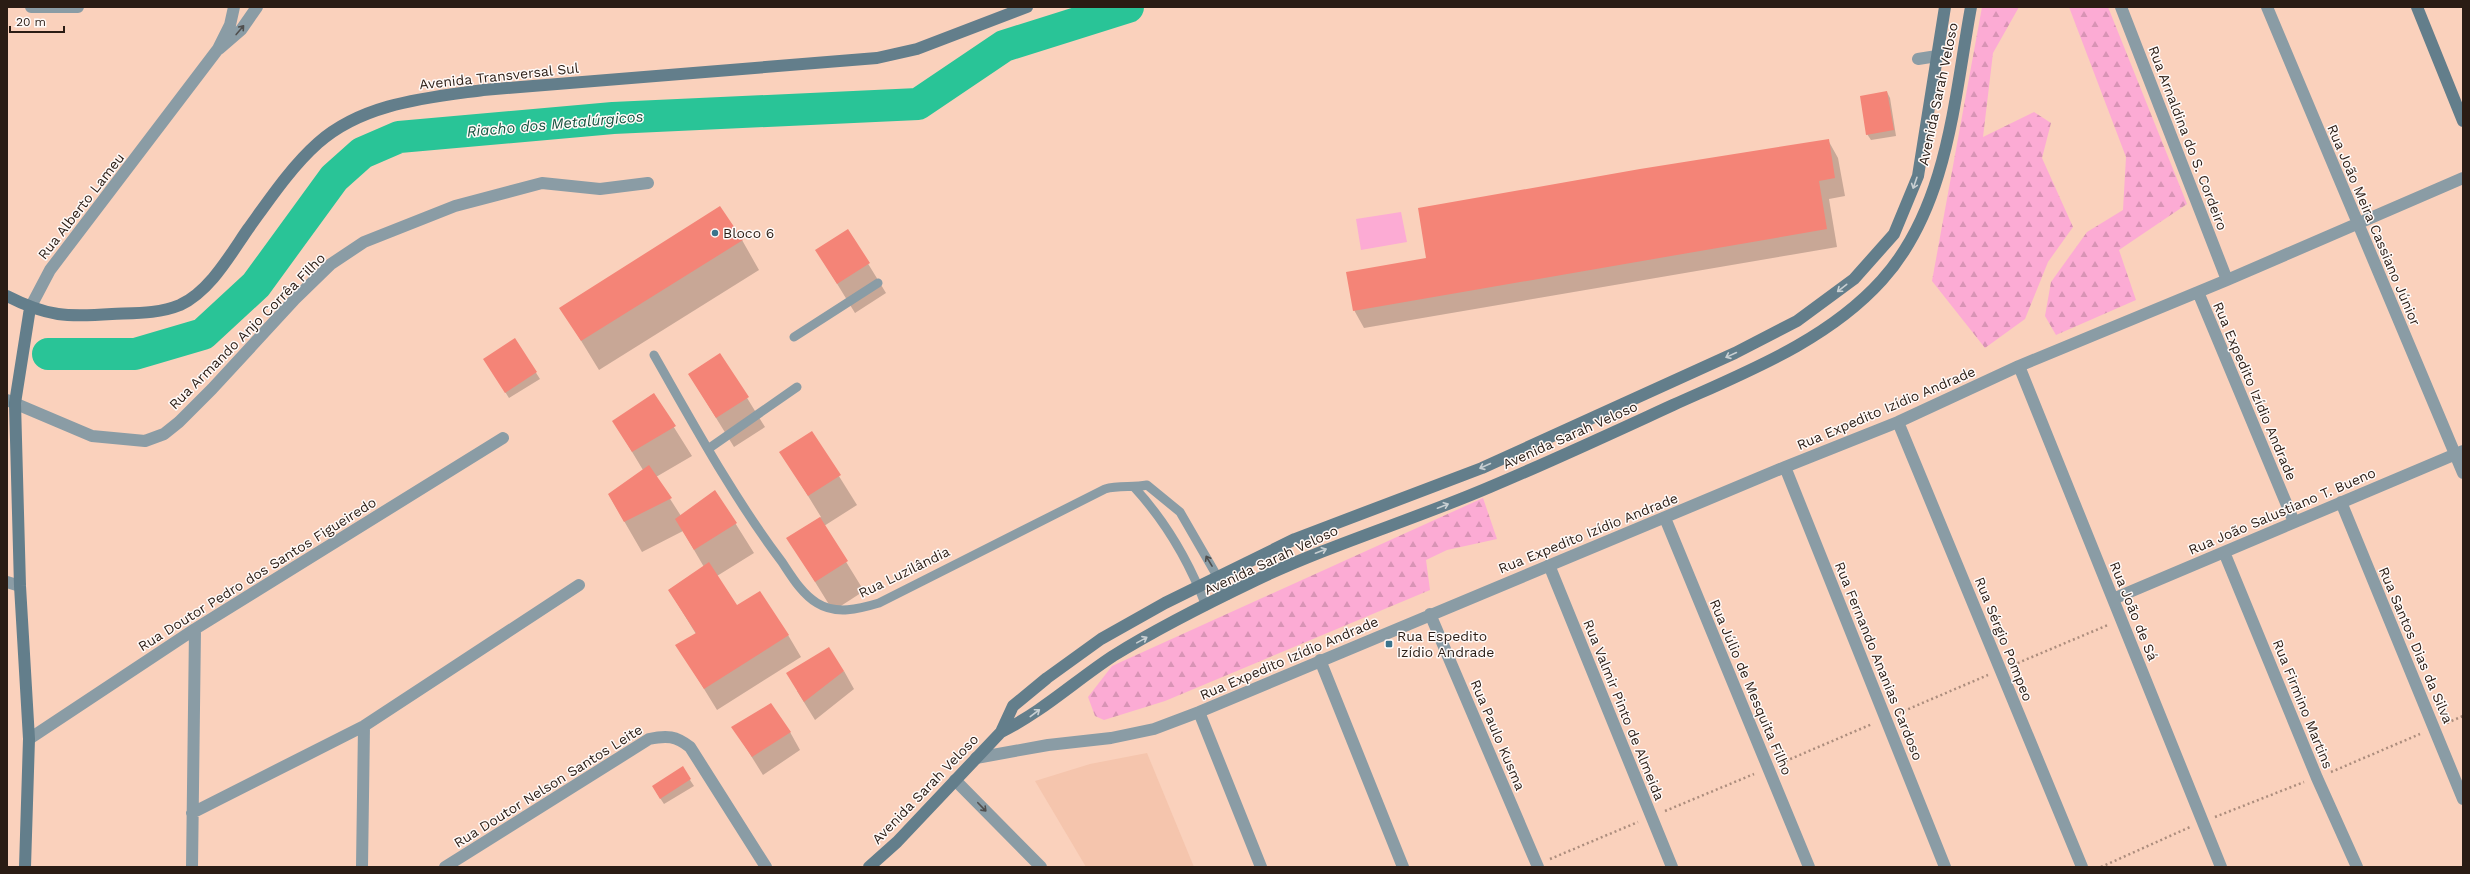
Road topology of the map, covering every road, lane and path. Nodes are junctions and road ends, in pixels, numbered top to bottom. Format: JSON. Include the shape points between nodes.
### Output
{"nodes":[{"id":1,"x":31,"y":7,"type":"edge"},
{"id":2,"x":78,"y":7,"type":"edge"},
{"id":3,"x":234,"y":7,"type":"edge"},
{"id":4,"x":257,"y":7,"type":"edge"},
{"id":5,"x":1027,"y":7,"type":"edge"},
{"id":6,"x":1944,"y":7,"type":"edge"},
{"id":7,"x":1971,"y":7,"type":"edge"},
{"id":8,"x":2120,"y":7,"type":"edge"},
{"id":9,"x":2267,"y":7,"type":"edge"},
{"id":10,"x":2417,"y":7,"type":"edge"},
{"id":11,"x":218,"y":49,"type":"junction"},
{"id":12,"x":1937,"y":56,"type":"junction"},
{"id":13,"x":1918,"y":59,"type":"dead end"},
{"id":14,"x":2460,"y":106,"type":"edge"},
{"id":15,"x":2463,"y":121,"type":"edge"},
{"id":16,"x":2463,"y":178,"type":"edge"},
{"id":17,"x":648,"y":183,"type":"dead end"},
{"id":18,"x":2357,"y":224,"type":"junction"},
{"id":19,"x":2227,"y":280,"type":"junction"},
{"id":20,"x":878,"y":283,"type":"dead end"},
{"id":21,"x":2198,"y":292,"type":"junction"},
{"id":22,"x":7,"y":296,"type":"edge"},
{"id":23,"x":30,"y":308,"type":"junction"},
{"id":24,"x":794,"y":337,"type":"dead end"},
{"id":25,"x":654,"y":355,"type":"dead end"},
{"id":26,"x":2019,"y":366,"type":"junction"},
{"id":27,"x":796,"y":387,"type":"dead end"},
{"id":28,"x":11,"y":402,"type":"edge"},
{"id":29,"x":1898,"y":422,"type":"junction"},
{"id":30,"x":502,"y":438,"type":"dead end"},
{"id":31,"x":708,"y":449,"type":"junction"},
{"id":32,"x":2459,"y":453,"type":"edge"},
{"id":33,"x":1785,"y":467,"type":"junction"},
{"id":34,"x":2463,"y":473,"type":"edge"},
{"id":35,"x":1134,"y":487,"type":"junction"},
{"id":36,"x":2341,"y":502,"type":"junction"},
{"id":37,"x":1665,"y":518,"type":"junction"},
{"id":38,"x":2294,"y":522,"type":"junction"},
{"id":39,"x":2224,"y":552,"type":"junction"},
{"id":40,"x":1549,"y":565,"type":"junction"},
{"id":41,"x":1218,"y":578,"type":"junction"},
{"id":42,"x":7,"y":582,"type":"edge"},
{"id":43,"x":579,"y":585,"type":"dead end"},
{"id":44,"x":20,"y":586,"type":"junction"},
{"id":45,"x":1199,"y":588,"type":"junction"},
{"id":46,"x":1228,"y":594,"type":"junction"},
{"id":47,"x":2113,"y":599,"type":"junction"},
{"id":48,"x":1206,"y":606,"type":"junction"},
{"id":49,"x":1430,"y":614,"type":"junction"},
{"id":50,"x":2122,"y":620,"type":"junction"},
{"id":51,"x":195,"y":629,"type":"junction"},
{"id":52,"x":1320,"y":660,"type":"junction"},
{"id":53,"x":2001,"y":670,"type":"junction"},
{"id":54,"x":1199,"y":712,"type":"junction"},
{"id":55,"x":2463,"y":716,"type":"edge"},
{"id":56,"x":1886,"y":718,"type":"junction"},
{"id":57,"x":364,"y":726,"type":"junction"},
{"id":58,"x":2435,"y":728,"type":"junction"},
{"id":59,"x":1001,"y":732,"type":"junction"},
{"id":60,"x":29,"y":739,"type":"junction"},
{"id":61,"x":976,"y":758,"type":"junction"},
{"id":62,"x":1768,"y":768,"type":"junction"},
{"id":63,"x":2317,"y":778,"type":"junction"},
{"id":64,"x":955,"y":780,"type":"junction"},
{"id":65,"x":2463,"y":799,"type":"edge"},
{"id":66,"x":192,"y":814,"type":"junction"},
{"id":67,"x":1651,"y":817,"type":"junction"},
{"id":68,"x":2204,"y":821,"type":"junction"},
{"id":69,"x":1537,"y":866,"type":"edge"},
{"id":70,"x":25,"y":867,"type":"edge"},
{"id":71,"x":192,"y":867,"type":"edge"},
{"id":72,"x":362,"y":867,"type":"edge"},
{"id":73,"x":445,"y":867,"type":"edge"},
{"id":74,"x":766,"y":867,"type":"edge"},
{"id":75,"x":870,"y":867,"type":"edge"},
{"id":76,"x":1041,"y":867,"type":"edge"},
{"id":77,"x":1261,"y":867,"type":"edge"},
{"id":78,"x":1403,"y":867,"type":"edge"},
{"id":79,"x":1672,"y":867,"type":"edge"},
{"id":80,"x":1809,"y":867,"type":"edge"},
{"id":81,"x":1945,"y":867,"type":"edge"},
{"id":82,"x":2082,"y":867,"type":"edge"},
{"id":83,"x":2101,"y":867,"type":"edge"},
{"id":84,"x":2221,"y":867,"type":"edge"},
{"id":85,"x":2356,"y":867,"type":"edge"}],
"edges":[{"from":1,"to":2,"type":"street"},
{"from":3,"to":11,"type":"street","name":"Rua Alberto Lameu","via":[[230,25]]},
{"from":11,"to":4,"type":"street","name":"Rua Alberto Lameu","one_way":true,"via":[[241,30]]},
{"from":5,"to":23,"type":"main road","name":"Avenida Transversal Sul","via":[[917,49],[877,58],[483,90],[382,107],[350,120],[318,142],[273,194],[221,267],[209,281],[181,304],[158,312],[66,317]]},
{"from":6,"to":12,"type":"main road","name":"Avenida Sarah Veloso"},
{"from":46,"to":7,"type":"main road","name":"Avenida Sarah Veloso","one_way":true,"via":[[1304,558],[1490,488],[1745,373],[1832,324],[1883,279],[1906,250],[1924,214],[1945,153]]},
{"from":8,"to":19,"type":"street","name":"Rua Arnaldina do S. Cordeiro"},
{"from":9,"to":18,"type":"street","name":"Rua João Meira Cassiano Júnior"},
{"from":10,"to":14,"type":"main road"},
{"from":11,"to":23,"type":"street","name":"Rua Alberto Lameu","via":[[50,270]]},
{"from":12,"to":13,"type":"street"},
{"from":12,"to":41,"type":"main road","name":"Avenida Sarah Veloso","one_way":true,"via":[[1918,176],[1894,234],[1854,279],[1817,308],[1735,353],[1482,468],[1295,539]]},
{"from":14,"to":15,"type":"main road"},
{"from":16,"to":18,"type":"street","name":"Rua Expedito Izídio Andrade"},
{"from":17,"to":28,"type":"street","name":"Rua Armando Anjo Corrêa Filho","via":[[600,189],[542,184],[455,206],[364,242],[332,264],[295,299],[179,422],[164,434],[145,441],[92,436]]},
{"from":18,"to":19,"type":"street","name":"Rua Expedito Izídio Andrade"},
{"from":18,"to":32,"type":"street","name":"Rua João Meira Cassiano Júnior"},
{"from":19,"to":21,"type":"street","name":"Rua Expedito Izídio Andrade"},
{"from":20,"to":24,"type":"lane"},
{"from":21,"to":26,"type":"street","name":"Rua Expedito Izídio Andrade"},
{"from":21,"to":38,"type":"street","name":"Rua Expedito Izídio Andrade"},
{"from":22,"to":23,"type":"main road","name":"Avenida Transversal Sul"},
{"from":23,"to":28,"type":"main road","name":"Rua Alberto Lameu"},
{"from":25,"to":31,"type":"lane","name":"Rua Luzilândia"},
{"from":26,"to":29,"type":"street","name":"Rua Expedito Izídio Andrade"},
{"from":26,"to":47,"type":"street","name":"Rua João de Sá"},
{"from":27,"to":31,"type":"lane"},
{"from":28,"to":44,"type":"main road","name":"Rua Alberto Lameu"},
{"from":29,"to":33,"type":"street","name":"Rua Expedito Izídio Andrade"},
{"from":29,"to":53,"type":"street","name":"Rua Sérgio Pompeo"},
{"from":30,"to":51,"type":"street","name":"Rua Doutor Pedro dos Santos Figueiredo"},
{"from":31,"to":35,"type":"lane","name":"Rua Luzilândia","via":[[769,546],[806,595],[818,604],[837,610],[860,609],[879,603],[1105,489],[1121,485]]},
{"from":32,"to":34,"type":"street","name":"Rua João Meira Cassiano Júnior"},
{"from":32,"to":36,"type":"street","name":"Rua João Salustiano T. Bueno"},
{"from":33,"to":37,"type":"street","name":"Rua Expedito Izídio Andrade"},
{"from":33,"to":56,"type":"street","name":"Rua Fernando Ananias Cardoso"},
{"from":41,"to":35,"type":"lane","name":"Rua Luzilândia","one_way":true,"via":[[1180,512],[1148,484]]},
{"from":35,"to":45,"type":"lane","via":[[1151,505],[1180,547]]},
{"from":36,"to":38,"type":"street","name":"Rua João Salustiano T. Bueno"},
{"from":36,"to":58,"type":"street","name":"Rua Santos Dias da Silva"},
{"from":37,"to":40,"type":"street","name":"Rua Expedito Izídio Andrade"},
{"from":37,"to":62,"type":"street","name":"Rua Júlio de Mesquita Filho"},
{"from":38,"to":39,"type":"street","name":"Rua João Salustiano T. Bueno"},
{"from":39,"to":47,"type":"street","name":"Rua João Salustiano T. Bueno"},
{"from":39,"to":63,"type":"street","name":"Rua Firmino Martins"},
{"from":40,"to":49,"type":"street","name":"Rua Expedito Izídio Andrade"},
{"from":40,"to":67,"type":"street","name":"Rua Valmir Pinto de Almeida"},
{"from":41,"to":45,"type":"main road","name":"Avenida Sarah Veloso"},
{"from":41,"to":46,"type":"lane","name":"Rua Luzilândia"},
{"from":42,"to":44,"type":"street"},
{"from":43,"to":57,"type":"street"},
{"from":44,"to":60,"type":"main road","name":"Rua Alberto Lameu"},
{"from":45,"to":48,"type":"lane"},
{"from":45,"to":59,"type":"main road","name":"Avenida Sarah Veloso","via":[[1165,603],[1101,639],[1059,669],[1013,706]]},
{"from":46,"to":48,"type":"main road","name":"Avenida Sarah Veloso"},
{"from":47,"to":50,"type":"street","name":"Rua João de Sá"},
{"from":59,"to":48,"type":"main road","name":"Avenida Sarah Veloso","one_way":true,"via":[[1028,718],[1113,656]]},
{"from":49,"to":52,"type":"street","name":"Rua Expedito Izídio Andrade"},
{"from":49,"to":69,"type":"street","name":"Rua Paulo Kusma"},
{"from":50,"to":53,"type":"path"},
{"from":50,"to":68,"type":"street","name":"Rua João de Sá"},
{"from":51,"to":60,"type":"street","name":"Rua Doutor Pedro dos Santos Figueiredo"},
{"from":51,"to":66,"type":"street"},
{"from":52,"to":54,"type":"street","name":"Rua Expedito Izídio Andrade"},
{"from":52,"to":78,"type":"street"},
{"from":53,"to":56,"type":"path"},
{"from":53,"to":82,"type":"street","name":"Rua Sérgio Pompeo"},
{"from":54,"to":61,"type":"street","name":"Rua Expedito Izídio Andrade","via":[[1154,729],[1048,744]]},
{"from":54,"to":77,"type":"street"},
{"from":55,"to":58,"type":"path"},
{"from":56,"to":62,"type":"path"},
{"from":56,"to":81,"type":"street","name":"Rua Fernando Ananias Cardoso"},
{"from":57,"to":66,"type":"street"},
{"from":57,"to":72,"type":"street"},
{"from":58,"to":63,"type":"path"},
{"from":58,"to":65,"type":"street","name":"Rua Santos Dias da Silva"},
{"from":59,"to":61,"type":"main road","name":"Avenida Sarah Veloso"},
{"from":60,"to":70,"type":"main road","name":"Rua Alberto Lameu"},
{"from":61,"to":64,"type":"main road","name":"Avenida Sarah Veloso"},
{"from":62,"to":67,"type":"path"},
{"from":62,"to":80,"type":"street","name":"Rua Júlio de Mesquita Filho"},
{"from":63,"to":68,"type":"path"},
{"from":63,"to":85,"type":"street","name":"Rua Firmino Martins"},
{"from":64,"to":75,"type":"main road","name":"Avenida Sarah Veloso"},
{"from":64,"to":76,"type":"street","one_way":true},
{"from":66,"to":71,"type":"street"},
{"from":67,"to":69,"type":"path"},
{"from":67,"to":79,"type":"street","name":"Rua Valmir Pinto de Almeida"},
{"from":68,"to":83,"type":"path"},
{"from":68,"to":84,"type":"street","name":"Rua João de Sá"},
{"from":73,"to":74,"type":"street","name":"Rua Doutor Nelson Santos Leite","via":[[649,739],[662,736],[678,737],[690,747]]}]}
